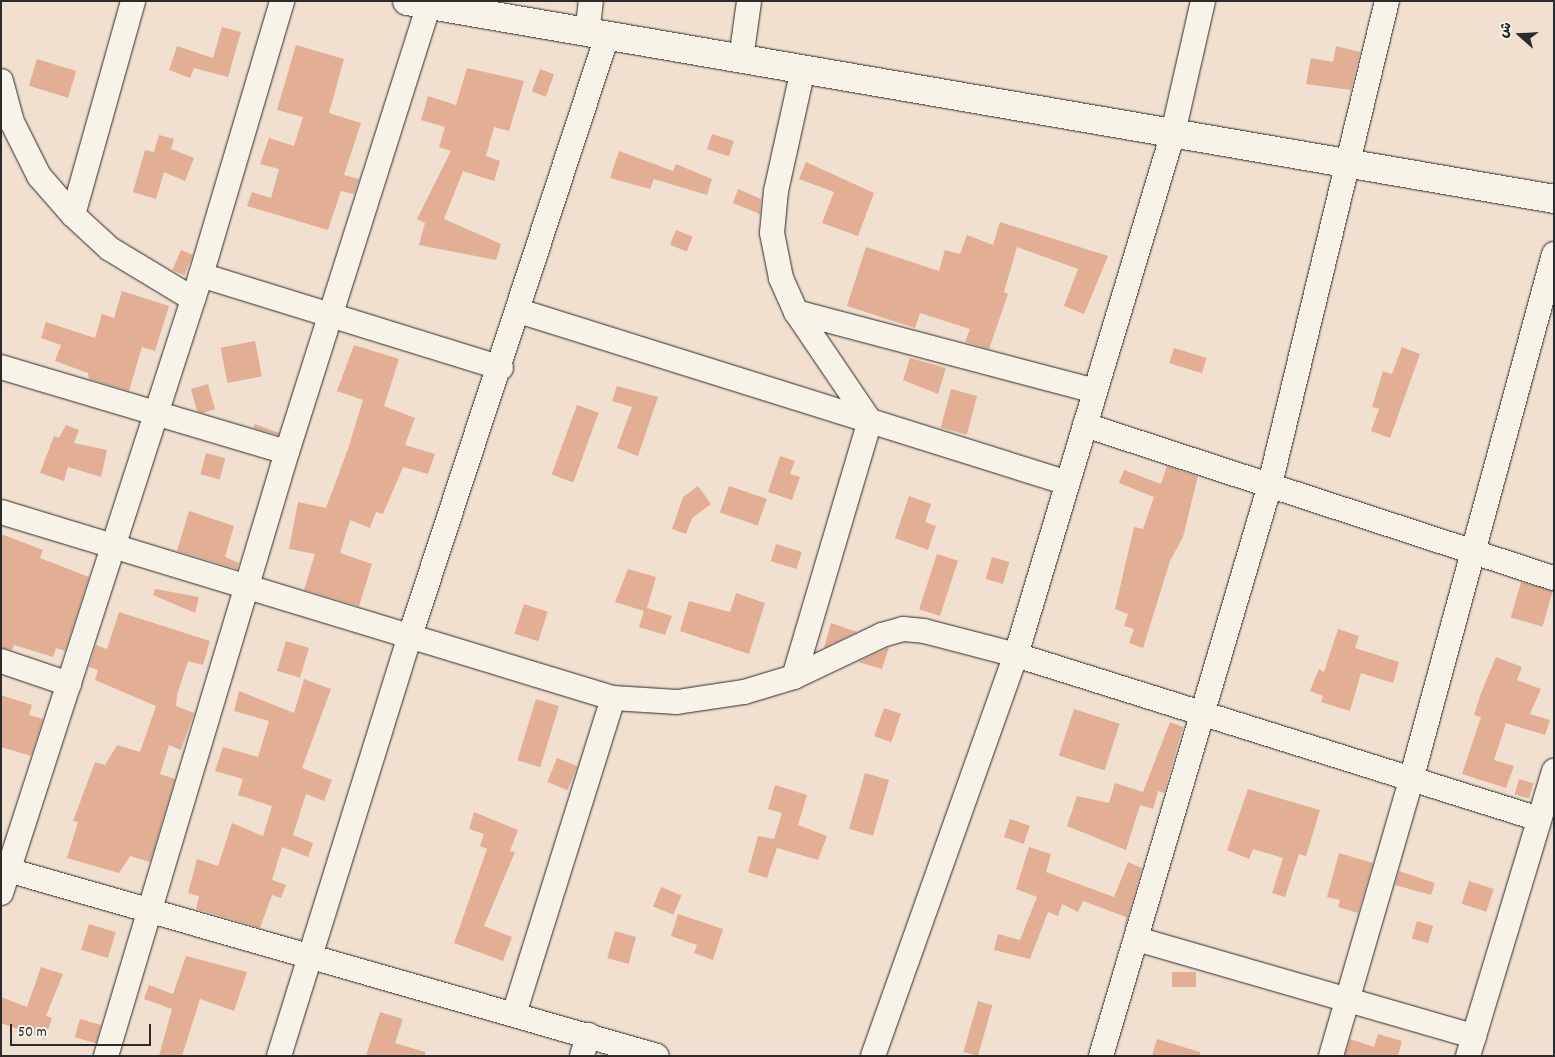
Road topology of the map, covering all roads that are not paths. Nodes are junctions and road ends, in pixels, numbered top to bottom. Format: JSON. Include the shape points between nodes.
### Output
{"nodes":[{"id":1,"x":133,"y":1,"type":"edge"},
{"id":2,"x":282,"y":1,"type":"edge"},
{"id":3,"x":591,"y":1,"type":"edge"},
{"id":4,"x":749,"y":1,"type":"edge"},
{"id":5,"x":1203,"y":1,"type":"edge"},
{"id":6,"x":1387,"y":1,"type":"edge"},
{"id":7,"x":422,"y":3,"type":"edge"},
{"id":8,"x":597,"y":35,"type":"junction"},
{"id":9,"x":740,"y":59,"type":"junction"},
{"id":10,"x":803,"y":70,"type":"junction"},
{"id":11,"x":1,"y":81,"type":"edge"},
{"id":12,"x":1173,"y":133,"type":"junction"},
{"id":13,"x":1351,"y":164,"type":"junction"},
{"id":14,"x":1554,"y":199,"type":"edge"},
{"id":15,"x":73,"y":215,"type":"junction"},
{"id":16,"x":1554,"y":254,"type":"edge"},
{"id":17,"x":201,"y":275,"type":"junction"},
{"id":18,"x":193,"y":299,"type":"junction"},
{"id":19,"x":519,"y":311,"type":"junction"},
{"id":20,"x":796,"y":312,"type":"junction"},
{"id":21,"x":332,"y":316,"type":"junction"},
{"id":22,"x":1,"y":367,"type":"edge"},
{"id":23,"x":501,"y":368,"type":"junction"},
{"id":24,"x":1095,"y":391,"type":"junction"},
{"id":25,"x":157,"y":411,"type":"junction"},
{"id":26,"x":870,"y":421,"type":"junction"},
{"id":27,"x":1085,"y":424,"type":"junction"},
{"id":28,"x":287,"y":452,"type":"junction"},
{"id":29,"x":1068,"y":483,"type":"junction"},
{"id":30,"x":1269,"y":488,"type":"junction"},
{"id":31,"x":1,"y":512,"type":"edge"},
{"id":32,"x":114,"y":547,"type":"junction"},
{"id":33,"x":1474,"y":552,"type":"junction"},
{"id":34,"x":1554,"y":578,"type":"edge"},
{"id":35,"x":248,"y":586,"type":"junction"},
{"id":36,"x":410,"y":636,"type":"junction"},
{"id":37,"x":1016,"y":655,"type":"junction"},
{"id":38,"x":1,"y":662,"type":"edge"},
{"id":39,"x":794,"y":677,"type":"junction"},
{"id":40,"x":69,"y":684,"type":"junction"},
{"id":41,"x":613,"y":698,"type":"junction"},
{"id":42,"x":1204,"y":715,"type":"junction"},
{"id":43,"x":1554,"y":771,"type":"edge"},
{"id":44,"x":1411,"y":780,"type":"junction"},
{"id":45,"x":1539,"y":819,"type":"junction"},
{"id":46,"x":5,"y":869,"type":"edge"},
{"id":47,"x":1,"y":893,"type":"edge"},
{"id":48,"x":147,"y":913,"type":"junction"},
{"id":49,"x":1137,"y":939,"type":"junction"},
{"id":50,"x":311,"y":958,"type":"junction"},
{"id":51,"x":1348,"y":998,"type":"junction"},
{"id":52,"x":514,"y":1014,"type":"junction"},
{"id":53,"x":585,"y":1045,"type":"edge"},
{"id":54,"x":1471,"y":1046,"type":"edge"},
{"id":55,"x":106,"y":1056,"type":"edge"},
{"id":56,"x":279,"y":1056,"type":"edge"},
{"id":57,"x":657,"y":1056,"type":"edge"},
{"id":58,"x":873,"y":1056,"type":"edge"},
{"id":59,"x":1102,"y":1056,"type":"edge"},
{"id":60,"x":1331,"y":1056,"type":"edge"}],
"edges":[{"from":1,"to":15,"type":"street"},
{"from":2,"to":17,"type":"street"},
{"from":3,"to":8,"type":"street"},
{"from":4,"to":9,"type":"street"},
{"from":5,"to":12,"type":"street"},
{"from":6,"to":13,"type":"street"},
{"from":7,"to":8,"type":"main road"},
{"from":7,"to":21,"type":"street"},
{"from":8,"to":9,"type":"main road"},
{"from":8,"to":19,"type":"street"},
{"from":9,"to":10,"type":"main road"},
{"from":10,"to":12,"type":"main road"},
{"from":10,"to":20,"type":"street","via":[[776,191],[772,233],[781,278]]},
{"from":11,"to":15,"type":"street","via":[[12,122],[39,176]]},
{"from":12,"to":13,"type":"main road"},
{"from":12,"to":24,"type":"street"},
{"from":13,"to":14,"type":"main road"},
{"from":13,"to":30,"type":"street"},
{"from":15,"to":18,"type":"street","via":[[110,249]]},
{"from":16,"to":33,"type":"street"},
{"from":17,"to":18,"type":"street"},
{"from":17,"to":21,"type":"street"},
{"from":18,"to":25,"type":"street"},
{"from":19,"to":23,"type":"street"},
{"from":19,"to":26,"type":"street"},
{"from":20,"to":24,"type":"street"},
{"from":20,"to":26,"type":"street"},
{"from":21,"to":23,"type":"street"},
{"from":21,"to":28,"type":"street"},
{"from":22,"to":25,"type":"street"},
{"from":23,"to":36,"type":"street"},
{"from":24,"to":27,"type":"street"},
{"from":25,"to":28,"type":"street"},
{"from":25,"to":32,"type":"street"},
{"from":26,"to":29,"type":"street"},
{"from":26,"to":39,"type":"street"},
{"from":27,"to":29,"type":"street"},
{"from":27,"to":30,"type":"street"},
{"from":28,"to":35,"type":"street"},
{"from":29,"to":37,"type":"street"},
{"from":30,"to":33,"type":"street"},
{"from":30,"to":42,"type":"street"},
{"from":31,"to":32,"type":"street"},
{"from":32,"to":35,"type":"street"},
{"from":32,"to":40,"type":"street"},
{"from":33,"to":34,"type":"street"},
{"from":33,"to":44,"type":"street"},
{"from":35,"to":36,"type":"street"},
{"from":35,"to":48,"type":"street"},
{"from":36,"to":41,"type":"street"},
{"from":36,"to":50,"type":"street"},
{"from":37,"to":39,"type":"street","via":[[903,629]]},
{"from":37,"to":42,"type":"street"},
{"from":37,"to":58,"type":"street"},
{"from":38,"to":40,"type":"street"},
{"from":39,"to":41,"type":"street","via":[[744,692],[677,702]]},
{"from":40,"to":46,"type":"street"},
{"from":41,"to":52,"type":"street"},
{"from":42,"to":44,"type":"street"},
{"from":42,"to":49,"type":"street"},
{"from":43,"to":45,"type":"street"},
{"from":44,"to":45,"type":"street"},
{"from":44,"to":51,"type":"street"},
{"from":45,"to":54,"type":"street"},
{"from":46,"to":47,"type":"street"},
{"from":46,"to":48,"type":"street"},
{"from":48,"to":50,"type":"street"},
{"from":48,"to":55,"type":"street"},
{"from":49,"to":51,"type":"street"},
{"from":49,"to":59,"type":"street"},
{"from":50,"to":52,"type":"street"},
{"from":50,"to":56,"type":"street"},
{"from":51,"to":54,"type":"street"},
{"from":51,"to":60,"type":"street"},
{"from":52,"to":53,"type":"street"},
{"from":53,"to":57,"type":"street"}]}
